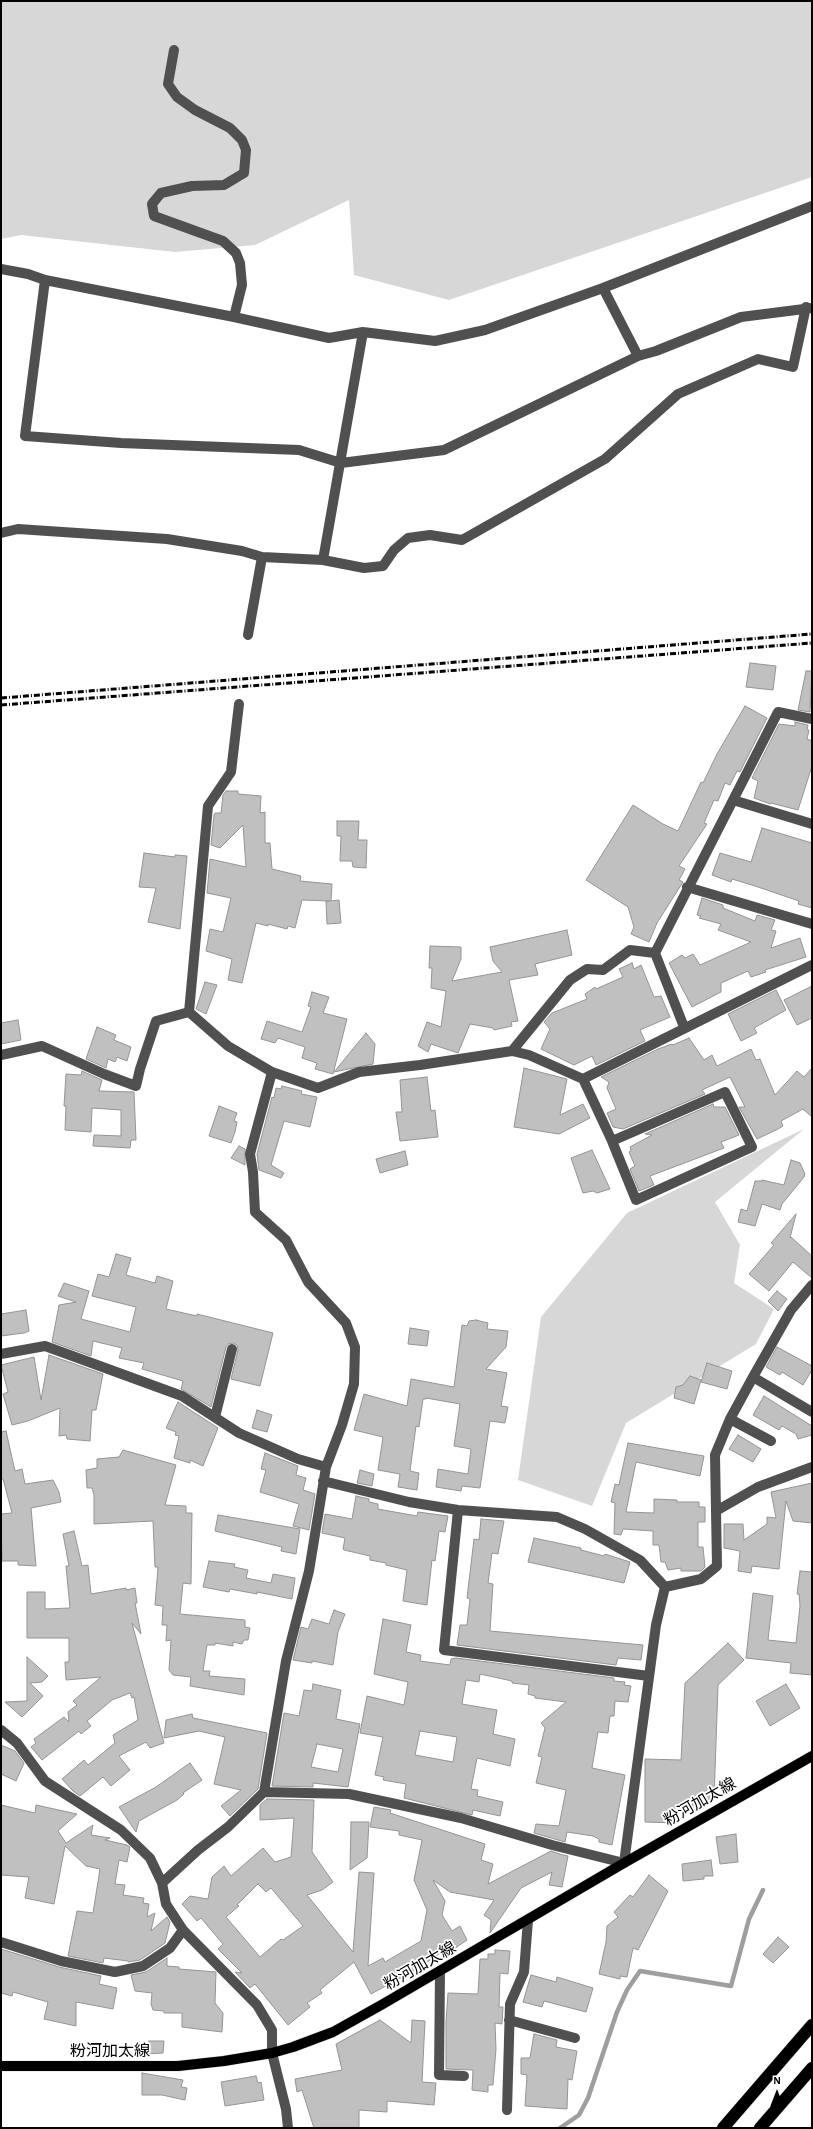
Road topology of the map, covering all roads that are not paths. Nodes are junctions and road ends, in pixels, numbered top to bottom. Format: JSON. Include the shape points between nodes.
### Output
{"nodes":[{"id":1,"x":174,"y":50,"type":"dead end"},
{"id":2,"x":812,"y":206,"type":"edge"},
{"id":3,"x":1,"y":269,"type":"edge"},
{"id":4,"x":45,"y":280,"type":"junction"},
{"id":5,"x":603,"y":288,"type":"junction"},
{"id":6,"x":809,"y":308,"type":"edge"},
{"id":7,"x":234,"y":317,"type":"junction"},
{"id":8,"x":363,"y":332,"type":"junction"},
{"id":9,"x":638,"y":356,"type":"junction"},
{"id":10,"x":341,"y":463,"type":"junction"},
{"id":11,"x":1,"y":533,"type":"edge"},
{"id":12,"x":262,"y":557,"type":"junction"},
{"id":13,"x":323,"y":560,"type":"junction"},
{"id":14,"x":248,"y":635,"type":"dead end"},
{"id":15,"x":239,"y":704,"type":"dead end"},
{"id":16,"x":812,"y":719,"type":"edge"},
{"id":17,"x":733,"y":800,"type":"junction"},
{"id":18,"x":812,"y":824,"type":"edge"},
{"id":19,"x":687,"y":887,"type":"junction"},
{"id":20,"x":812,"y":924,"type":"edge"},
{"id":21,"x":655,"y":953,"type":"junction"},
{"id":22,"x":812,"y":965,"type":"edge"},
{"id":23,"x":189,"y":1012,"type":"junction"},
{"id":24,"x":684,"y":1027,"type":"junction"},
{"id":25,"x":512,"y":1051,"type":"junction"},
{"id":26,"x":1,"y":1055,"type":"edge"},
{"id":27,"x":272,"y":1072,"type":"junction"},
{"id":28,"x":583,"y":1079,"type":"junction"},
{"id":29,"x":612,"y":1141,"type":"junction"},
{"id":30,"x":812,"y":1285,"type":"edge"},
{"id":31,"x":232,"y":1349,"type":"dead end"},
{"id":32,"x":1,"y":1354,"type":"edge"},
{"id":33,"x":752,"y":1377,"type":"junction"},
{"id":34,"x":812,"y":1412,"type":"edge"},
{"id":35,"x":216,"y":1417,"type":"junction"},
{"id":36,"x":730,"y":1419,"type":"junction"},
{"id":37,"x":771,"y":1441,"type":"dead end"},
{"id":38,"x":326,"y":1467,"type":"junction"},
{"id":39,"x":812,"y":1467,"type":"edge"},
{"id":40,"x":323,"y":1481,"type":"junction"},
{"id":41,"x":458,"y":1510,"type":"junction"},
{"id":42,"x":716,"y":1512,"type":"junction"},
{"id":43,"x":665,"y":1587,"type":"junction"},
{"id":44,"x":648,"y":1676,"type":"junction"},
{"id":45,"x":1,"y":1730,"type":"edge"},
{"id":46,"x":812,"y":1756,"type":"edge"},
{"id":47,"x":264,"y":1792,"type":"junction"},
{"id":48,"x":624,"y":1863,"type":"junction"},
{"id":49,"x":162,"y":1883,"type":"junction"},
{"id":50,"x":528,"y":1920,"type":"junction"},
{"id":51,"x":183,"y":1930,"type":"junction"},
{"id":52,"x":1,"y":1942,"type":"edge"},
{"id":53,"x":440,"y":1971,"type":"junction"},
{"id":54,"x":509,"y":2020,"type":"junction"},
{"id":55,"x":812,"y":2025,"type":"edge"},
{"id":56,"x":575,"y":2038,"type":"dead end"},
{"id":57,"x":272,"y":2053,"type":"junction"},
{"id":58,"x":1,"y":2066,"type":"edge"},
{"id":59,"x":812,"y":2068,"type":"edge"},
{"id":60,"x":464,"y":2076,"type":"dead end"},
{"id":61,"x":507,"y":2110,"type":"dead end"},
{"id":62,"x":288,"y":2128,"type":"edge"},
{"id":63,"x":723,"y":2128,"type":"edge"},
{"id":64,"x":760,"y":2128,"type":"edge"}],
"edges":[{"from":1,"to":7,"type":"street","via":[[168,84],[183,102],[230,128],[242,140],[246,150],[244,173],[224,185],[192,186],[161,193],[152,204],[154,216],[223,241],[236,253],[242,285]]},
{"from":2,"to":5,"type":"street"},
{"from":3,"to":4,"type":"street"},
{"from":4,"to":7,"type":"street"},
{"from":4,"to":10,"type":"street","via":[[25,436],[121,443],[299,450]]},
{"from":5,"to":8,"type":"street","via":[[485,330],[435,341]]},
{"from":5,"to":9,"type":"street"},
{"from":6,"to":9,"type":"street","via":[[741,317]]},
{"from":6,"to":13,"type":"street","via":[[793,367],[758,359],[678,394],[605,459],[462,540],[430,535],[408,538],[394,550],[383,566],[364,568]]},
{"from":7,"to":8,"type":"street","via":[[329,338]]},
{"from":8,"to":10,"type":"street"},
{"from":9,"to":10,"type":"street","via":[[444,450]]},
{"from":10,"to":13,"type":"street"},
{"from":11,"to":12,"type":"street","via":[[18,529],[167,540],[242,551]]},
{"from":12,"to":13,"type":"street"},
{"from":12,"to":14,"type":"street"},
{"from":15,"to":23,"type":"street","via":[[231,772],[208,806]]},
{"from":16,"to":17,"type":"street","via":[[778,712]]},
{"from":17,"to":18,"type":"street"},
{"from":17,"to":19,"type":"street"},
{"from":19,"to":20,"type":"street"},
{"from":19,"to":21,"type":"street"},
{"from":21,"to":24,"type":"street"},
{"from":21,"to":25,"type":"street","via":[[630,950],[603,970],[587,969],[570,980]]},
{"from":22,"to":24,"type":"street"},
{"from":23,"to":26,"type":"street","via":[[156,1021],[136,1086],[42,1046]]},
{"from":23,"to":27,"type":"street","via":[[228,1046]]},
{"from":24,"to":28,"type":"street"},
{"from":25,"to":27,"type":"street","via":[[359,1072],[318,1088]]},
{"from":25,"to":28,"type":"street","via":[[529,1055]]},
{"from":27,"to":38,"type":"street","via":[[250,1154],[254,1212],[286,1240],[308,1282],[346,1323],[355,1347],[354,1384]]},
{"from":28,"to":29,"type":"street"},
{"from":29,"to":29,"type":"street","via":[[636,1200],[752,1147],[725,1092]]},
{"from":30,"to":33,"type":"street","via":[[791,1310]]},
{"from":31,"to":35,"type":"street"},
{"from":32,"to":35,"type":"street","via":[[45,1346],[182,1396]]},
{"from":33,"to":34,"type":"street"},
{"from":33,"to":36,"type":"street"},
{"from":35,"to":38,"type":"street","via":[[239,1433],[298,1459]]},
{"from":36,"to":37,"type":"street"},
{"from":36,"to":42,"type":"street","via":[[715,1455]]},
{"from":38,"to":40,"type":"street"},
{"from":39,"to":42,"type":"street","via":[[758,1487]]},
{"from":40,"to":41,"type":"street","via":[[409,1502]]},
{"from":40,"to":47,"type":"street","via":[[309,1571],[286,1661]]},
{"from":41,"to":43,"type":"street","via":[[557,1517],[585,1529],[640,1560]]},
{"from":41,"to":44,"type":"street","via":[[444,1650]]},
{"from":42,"to":43,"type":"street","via":[[717,1566],[701,1579]]},
{"from":43,"to":44,"type":"street"},
{"from":44,"to":48,"type":"street"},
{"from":45,"to":49,"type":"street","via":[[17,1743],[45,1781],[121,1830],[150,1858]]},
{"from":46,"to":48,"type":"main road","name":"粉河加太線"},
{"from":47,"to":48,"type":"street","via":[[349,1794],[461,1818]]},
{"from":47,"to":49,"type":"street","via":[[228,1827]]},
{"from":48,"to":50,"type":"main road","name":"粉河加太線"},
{"from":49,"to":51,"type":"street","via":[[166,1904]]},
{"from":50,"to":53,"type":"main road","name":"粉河加太線"},
{"from":50,"to":54,"type":"street","via":[[524,1972],[510,2004]]},
{"from":51,"to":52,"type":"street","via":[[170,1948],[142,1966],[115,1972],[61,1961]]},
{"from":51,"to":57,"type":"street","via":[[257,2005],[272,2030]]},
{"from":53,"to":57,"type":"main road","name":"粉河加太線","via":[[333,2032]]},
{"from":53,"to":60,"type":"street","via":[[439,2075]]},
{"from":54,"to":56,"type":"street"},
{"from":54,"to":61,"type":"street"},
{"from":55,"to":63,"type":"highway"},
{"from":57,"to":58,"type":"main road","name":"粉河加太線","via":[[178,2066]]},
{"from":57,"to":62,"type":"street","via":[[286,2109]]},
{"from":59,"to":64,"type":"highway"}]}
